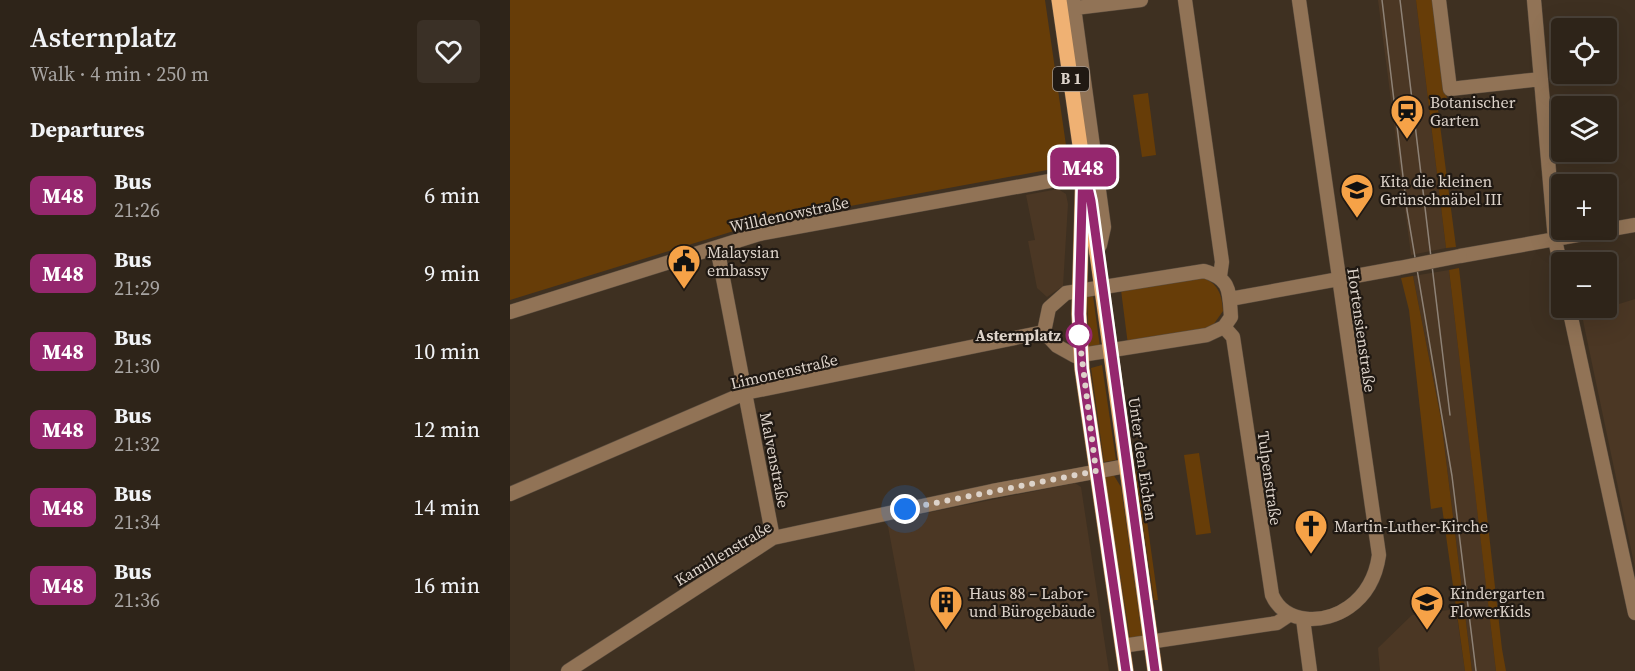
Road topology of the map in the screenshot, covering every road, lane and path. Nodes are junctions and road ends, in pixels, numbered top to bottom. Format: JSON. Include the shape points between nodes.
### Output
{"nodes":[{"id":1,"x":1059,"y":0,"type":"edge"},
{"id":2,"x":1141,"y":0,"type":"edge"},
{"id":3,"x":1185,"y":0,"type":"edge"},
{"id":4,"x":1299,"y":0,"type":"edge"},
{"id":5,"x":1439,"y":0,"type":"edge"},
{"id":6,"x":1534,"y":0,"type":"edge"},
{"id":7,"x":1074,"y":4,"type":"edge"},
{"id":8,"x":1541,"y":79,"type":"junction"},
{"id":9,"x":1082,"y":171,"type":"junction"},
{"id":10,"x":1551,"y":194,"type":"edge"},
{"id":11,"x":1635,"y":225,"type":"edge"},
{"id":12,"x":1617,"y":228,"type":"edge"},
{"id":13,"x":1555,"y":240,"type":"joint"},
{"id":14,"x":717,"y":247,"type":"junction"},
{"id":15,"x":1096,"y":252,"type":"junction"},
{"id":16,"x":1558,"y":252,"type":"edge"},
{"id":17,"x":1220,"y":276,"type":"junction"},
{"id":18,"x":1338,"y":279,"type":"junction"},
{"id":19,"x":1101,"y":288,"type":"junction"},
{"id":20,"x":1080,"y":291,"type":"junction"},
{"id":21,"x":1230,"y":299,"type":"junction"},
{"id":22,"x":510,"y":312,"type":"edge"},
{"id":23,"x":1571,"y":318,"type":"edge"},
{"id":24,"x":1224,"y":327,"type":"junction"},
{"id":25,"x":1044,"y":332,"type":"junction"},
{"id":26,"x":1110,"y":352,"type":"junction"},
{"id":27,"x":1081,"y":356,"type":"junction"},
{"id":28,"x":745,"y":393,"type":"junction"},
{"id":29,"x":1126,"y":466,"type":"junction"},
{"id":30,"x":1096,"y":471,"type":"junction"},
{"id":31,"x":510,"y":494,"type":"edge"},
{"id":32,"x":773,"y":538,"type":"junction"},
{"id":33,"x":1635,"y":613,"type":"edge"},
{"id":34,"x":1289,"y":615,"type":"junction"},
{"id":35,"x":1303,"y":620,"type":"junction"},
{"id":36,"x":1151,"y":642,"type":"junction"},
{"id":37,"x":1122,"y":646,"type":"junction"},
{"id":38,"x":568,"y":671,"type":"edge"},
{"id":39,"x":1126,"y":671,"type":"edge"},
{"id":40,"x":1155,"y":671,"type":"edge"},
{"id":41,"x":1311,"y":671,"type":"edge"}],
"edges":[{"from":1,"to":9,"type":"main road","name":"Unter den Eichen","number":"B 1"},
{"from":2,"to":7,"type":"street"},
{"from":3,"to":17,"type":"street","via":[[1222,262]]},
{"from":4,"to":18,"type":"street","name":"Hortensienstraße"},
{"from":5,"to":8,"type":"street","via":[[1450,89]]},
{"from":6,"to":8,"type":"street"},
{"from":7,"to":15,"type":"street","name":"Unter den Eichen","via":[[1104,227]]},
{"from":8,"to":10,"type":"street"},
{"from":9,"to":14,"type":"street","name":"Willdenowstraße","via":[[759,234]]},
{"from":9,"to":15,"type":"main road","name":"Unter den Eichen","number":"B 1","via":[[1091,201]]},
{"from":9,"to":20,"type":"main road","name":"Unter den Eichen","number":"B 1"},
{"from":11,"to":12,"type":"street"},
{"from":13,"to":16,"type":"street"},
{"from":13,"to":18,"type":"street","bridge":true},
{"from":14,"to":22,"type":"street","name":"Willdenowstraße"},
{"from":14,"to":28,"type":"street","name":"Malvenstraße"},
{"from":15,"to":19,"type":"main road","name":"Unter den Eichen","number":"B 1"},
{"from":17,"to":19,"type":"street","via":[[1204,271]]},
{"from":17,"to":21,"type":"street","via":[[1226,282]]},
{"from":18,"to":21,"type":"street"},
{"from":18,"to":35,"type":"street","name":"Hortensienstraße","via":[[1379,555],[1375,575],[1351,606],[1332,615]]},
{"from":19,"to":20,"type":"street"},
{"from":19,"to":26,"type":"main road","name":"Unter den Eichen","number":"B 1"},
{"from":20,"to":25,"type":"street","via":[[1066,293],[1052,304]]},
{"from":20,"to":27,"type":"main road","name":"Unter den Eichen","number":"B 1"},
{"from":21,"to":24,"type":"street","via":[[1231,316]]},
{"from":23,"to":33,"type":"street"},
{"from":24,"to":26,"type":"street","via":[[1207,335]]},
{"from":24,"to":34,"type":"street","name":"Tulpenstraße","via":[[1233,337],[1272,595]]},
{"from":25,"to":27,"type":"street","via":[[1066,353]]},
{"from":25,"to":28,"type":"street","name":"Limonenstraße"},
{"from":26,"to":27,"type":"street"},
{"from":26,"to":29,"type":"main road","name":"Unter den Eichen","number":"B 1"},
{"from":27,"to":30,"type":"main road","name":"Unter den Eichen","number":"B 1"},
{"from":28,"to":31,"type":"street","name":"Limonenstraße"},
{"from":28,"to":32,"type":"street","name":"Malvenstraße"},
{"from":29,"to":30,"type":"street","name":"Kamillenstraße"},
{"from":29,"to":36,"type":"main road","name":"Unter den Eichen","number":"B 1"},
{"from":30,"to":32,"type":"street","name":"Kamillenstraße"},
{"from":30,"to":37,"type":"main road","name":"Unter den Eichen","number":"B 1"},
{"from":32,"to":38,"type":"street","name":"Kamillenstraße"},
{"from":34,"to":35,"type":"street"},
{"from":34,"to":36,"type":"street","via":[[1277,622]]},
{"from":35,"to":41,"type":"street"},
{"from":36,"to":37,"type":"street"},
{"from":36,"to":40,"type":"main road","name":"Unter den Eichen","number":"B 1"},
{"from":37,"to":39,"type":"main road","name":"Unter den Eichen","number":"B 1"}]}
